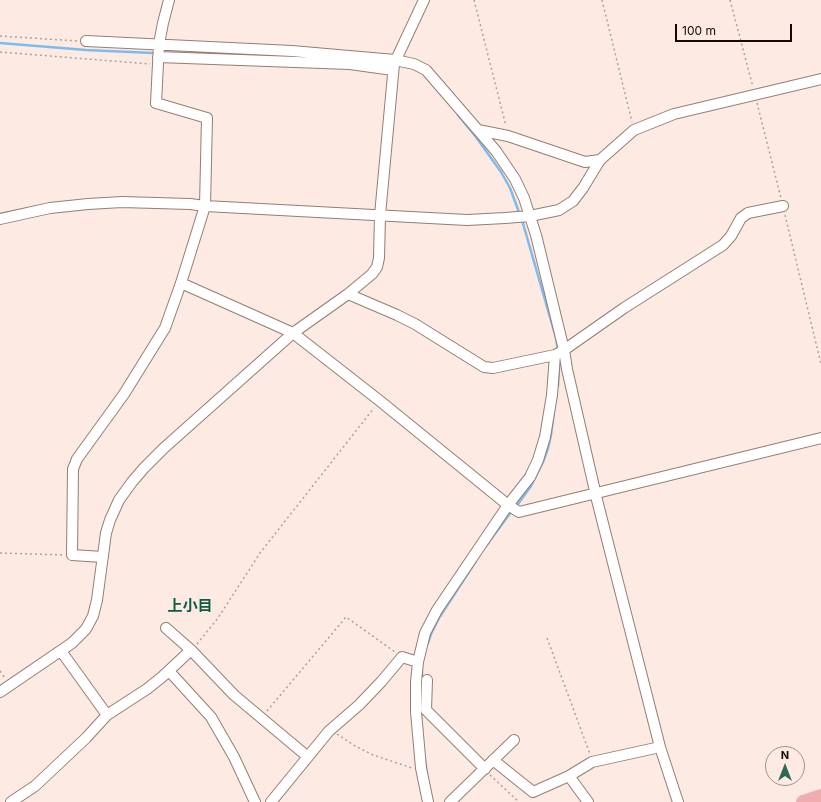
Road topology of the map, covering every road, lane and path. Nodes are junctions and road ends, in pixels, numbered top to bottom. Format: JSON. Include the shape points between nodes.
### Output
{"nodes":[{"id":1,"x":169,"y":0,"type":"edge"},
{"id":2,"x":424,"y":0,"type":"edge"},
{"id":3,"x":474,"y":0,"type":"edge"},
{"id":4,"x":602,"y":0,"type":"edge"},
{"id":5,"x":730,"y":0,"type":"edge"},
{"id":6,"x":0,"y":36,"type":"edge"},
{"id":7,"x":86,"y":41,"type":"joint"},
{"id":8,"x":159,"y":44,"type":"junction"},
{"id":9,"x":0,"y":52,"type":"edge"},
{"id":10,"x":395,"y":60,"type":"junction"},
{"id":11,"x":158,"y":61,"type":"junction"},
{"id":12,"x":393,"y":70,"type":"junction"},
{"id":13,"x":821,"y":79,"type":"edge"},
{"id":14,"x":754,"y":95,"type":"junction"},
{"id":15,"x":478,"y":130,"type":"junction"},
{"id":16,"x":634,"y":130,"type":"junction"},
{"id":17,"x":508,"y":136,"type":"junction"},
{"id":18,"x":600,"y":160,"type":"junction"},
{"id":19,"x":205,"y":206,"type":"junction"},
{"id":20,"x":783,"y":206,"type":"junction"},
{"id":21,"x":380,"y":215,"type":"junction"},
{"id":22,"x":530,"y":216,"type":"junction"},
{"id":23,"x":0,"y":219,"type":"edge"},
{"id":24,"x":181,"y":283,"type":"junction"},
{"id":25,"x":348,"y":294,"type":"junction"},
{"id":26,"x":293,"y":333,"type":"junction"},
{"id":27,"x":564,"y":350,"type":"junction"},
{"id":28,"x":555,"y":355,"type":"junction"},
{"id":29,"x":821,"y":364,"type":"edge"},
{"id":30,"x":380,"y":401,"type":"junction"},
{"id":31,"x":821,"y":438,"type":"edge"},
{"id":32,"x":596,"y":494,"type":"junction"},
{"id":33,"x":508,"y":505,"type":"junction"},
{"id":34,"x":0,"y":554,"type":"edge"},
{"id":35,"x":72,"y":555,"type":"junction"},
{"id":36,"x":103,"y":557,"type":"junction"},
{"id":37,"x":166,"y":628,"type":"dead end"},
{"id":38,"x":547,"y":638,"type":"dead end"},
{"id":39,"x":191,"y":650,"type":"junction"},
{"id":40,"x":61,"y":651,"type":"junction"},
{"id":41,"x":402,"y":657,"type":"junction"},
{"id":42,"x":418,"y":662,"type":"junction"},
{"id":43,"x":169,"y":671,"type":"junction"},
{"id":44,"x":416,"y":682,"type":"junction"},
{"id":45,"x":0,"y":692,"type":"edge"},
{"id":46,"x":107,"y":715,"type":"junction"},
{"id":47,"x":261,"y":718,"type":"junction"},
{"id":48,"x":331,"y":730,"type":"junction"},
{"id":49,"x":514,"y":740,"type":"dead end"},
{"id":50,"x":660,"y":747,"type":"junction"},
{"id":51,"x":308,"y":757,"type":"junction"},
{"id":52,"x":493,"y":760,"type":"junction"},
{"id":53,"x":592,"y":762,"type":"junction"},
{"id":54,"x":485,"y":769,"type":"junction"},
{"id":55,"x":422,"y":772,"type":"junction"},
{"id":56,"x":570,"y":776,"type":"junction"},
{"id":57,"x":821,"y":796,"type":"edge"},
{"id":58,"x":11,"y":802,"type":"edge"},
{"id":59,"x":255,"y":802,"type":"edge"},
{"id":60,"x":271,"y":802,"type":"edge"},
{"id":61,"x":428,"y":802,"type":"edge"},
{"id":62,"x":450,"y":802,"type":"edge"},
{"id":63,"x":519,"y":802,"type":"edge"},
{"id":64,"x":588,"y":802,"type":"edge"},
{"id":65,"x":678,"y":802,"type":"edge"},
{"id":66,"x":803,"y":802,"type":"edge"}],
"edges":[{"from":1,"to":8,"type":"street"},
{"from":2,"to":10,"type":"street"},
{"from":3,"to":17,"type":"path"},
{"from":4,"to":16,"type":"path"},
{"from":5,"to":14,"type":"path"},
{"from":6,"to":7,"type":"path"},
{"from":7,"to":8,"type":"street"},
{"from":8,"to":10,"type":"street","via":[[292,51]]},
{"from":8,"to":11,"type":"street"},
{"from":9,"to":11,"type":"path"},
{"from":10,"to":12,"type":"street"},
{"from":10,"to":15,"type":"street","via":[[414,64],[426,70]]},
{"from":11,"to":12,"type":"street","via":[[350,64]]},
{"from":11,"to":19,"type":"street","via":[[156,103],[206,118]]},
{"from":12,"to":21,"type":"street"},
{"from":13,"to":14,"type":"street"},
{"from":14,"to":16,"type":"street","via":[[674,114]]},
{"from":14,"to":20,"type":"path"},
{"from":15,"to":17,"type":"street"},
{"from":15,"to":22,"type":"street","via":[[515,179]]},
{"from":16,"to":18,"type":"street"},
{"from":17,"to":18,"type":"street","via":[[585,162]]},
{"from":18,"to":22,"type":"street","via":[[573,201],[559,210]]},
{"from":19,"to":21,"type":"street"},
{"from":19,"to":23,"type":"street","via":[[122,202],[88,204],[50,208]]},
{"from":19,"to":24,"type":"street"},
{"from":20,"to":27,"type":"street","via":[[748,213],[741,218],[723,245]]},
{"from":20,"to":29,"type":"path"},
{"from":21,"to":22,"type":"street","via":[[467,220]]},
{"from":21,"to":25,"type":"street","via":[[377,266],[372,274]]},
{"from":22,"to":27,"type":"street"},
{"from":24,"to":26,"type":"street"},
{"from":24,"to":35,"type":"street","via":[[165,328],[124,394],[77,459],[73,469]]},
{"from":25,"to":26,"type":"street"},
{"from":25,"to":28,"type":"street","via":[[415,324],[484,367],[493,368]]},
{"from":26,"to":30,"type":"street"},
{"from":26,"to":36,"type":"street","via":[[164,448],[136,477],[119,500],[110,520]]},
{"from":27,"to":28,"type":"street"},
{"from":27,"to":32,"type":"street","via":[[566,369]]},
{"from":28,"to":33,"type":"street","via":[[552,395],[545,437],[538,460],[530,476]]},
{"from":30,"to":33,"type":"street"},
{"from":30,"to":39,"type":"path","via":[[260,553],[218,618]]},
{"from":31,"to":32,"type":"street"},
{"from":32,"to":33,"type":"street","via":[[519,512]]},
{"from":32,"to":50,"type":"street"},
{"from":33,"to":42,"type":"street","via":[[437,610],[425,633]]},
{"from":34,"to":35,"type":"path"},
{"from":35,"to":36,"type":"street"},
{"from":36,"to":40,"type":"street","via":[[93,616],[86,629]]},
{"from":37,"to":39,"type":"street"},
{"from":38,"to":53,"type":"path"},
{"from":39,"to":43,"type":"street"},
{"from":39,"to":47,"type":"street","via":[[234,695]]},
{"from":40,"to":45,"type":"street"},
{"from":40,"to":46,"type":"street"},
{"from":41,"to":42,"type":"street"},
{"from":41,"to":47,"type":"path","via":[[346,617]]},
{"from":41,"to":48,"type":"street","via":[[359,705]]},
{"from":42,"to":44,"type":"street"},
{"from":43,"to":46,"type":"street"},
{"from":43,"to":59,"type":"street","via":[[210,718],[234,757]]},
{"from":44,"to":54,"type":"street","via":[[426,683],[426,710]]},
{"from":44,"to":55,"type":"street"},
{"from":46,"to":58,"type":"street","via":[[35,786]]},
{"from":47,"to":51,"type":"street"},
{"from":48,"to":51,"type":"street"},
{"from":48,"to":55,"type":"path","via":[[373,755]]},
{"from":49,"to":52,"type":"street"},
{"from":50,"to":53,"type":"street"},
{"from":50,"to":65,"type":"street"},
{"from":51,"to":60,"type":"street"},
{"from":52,"to":54,"type":"street"},
{"from":52,"to":56,"type":"street","via":[[533,792]]},
{"from":53,"to":56,"type":"street"},
{"from":54,"to":62,"type":"street"},
{"from":54,"to":63,"type":"path"},
{"from":55,"to":61,"type":"street"},
{"from":56,"to":64,"type":"street"},
{"from":57,"to":66,"type":"main road"}]}
